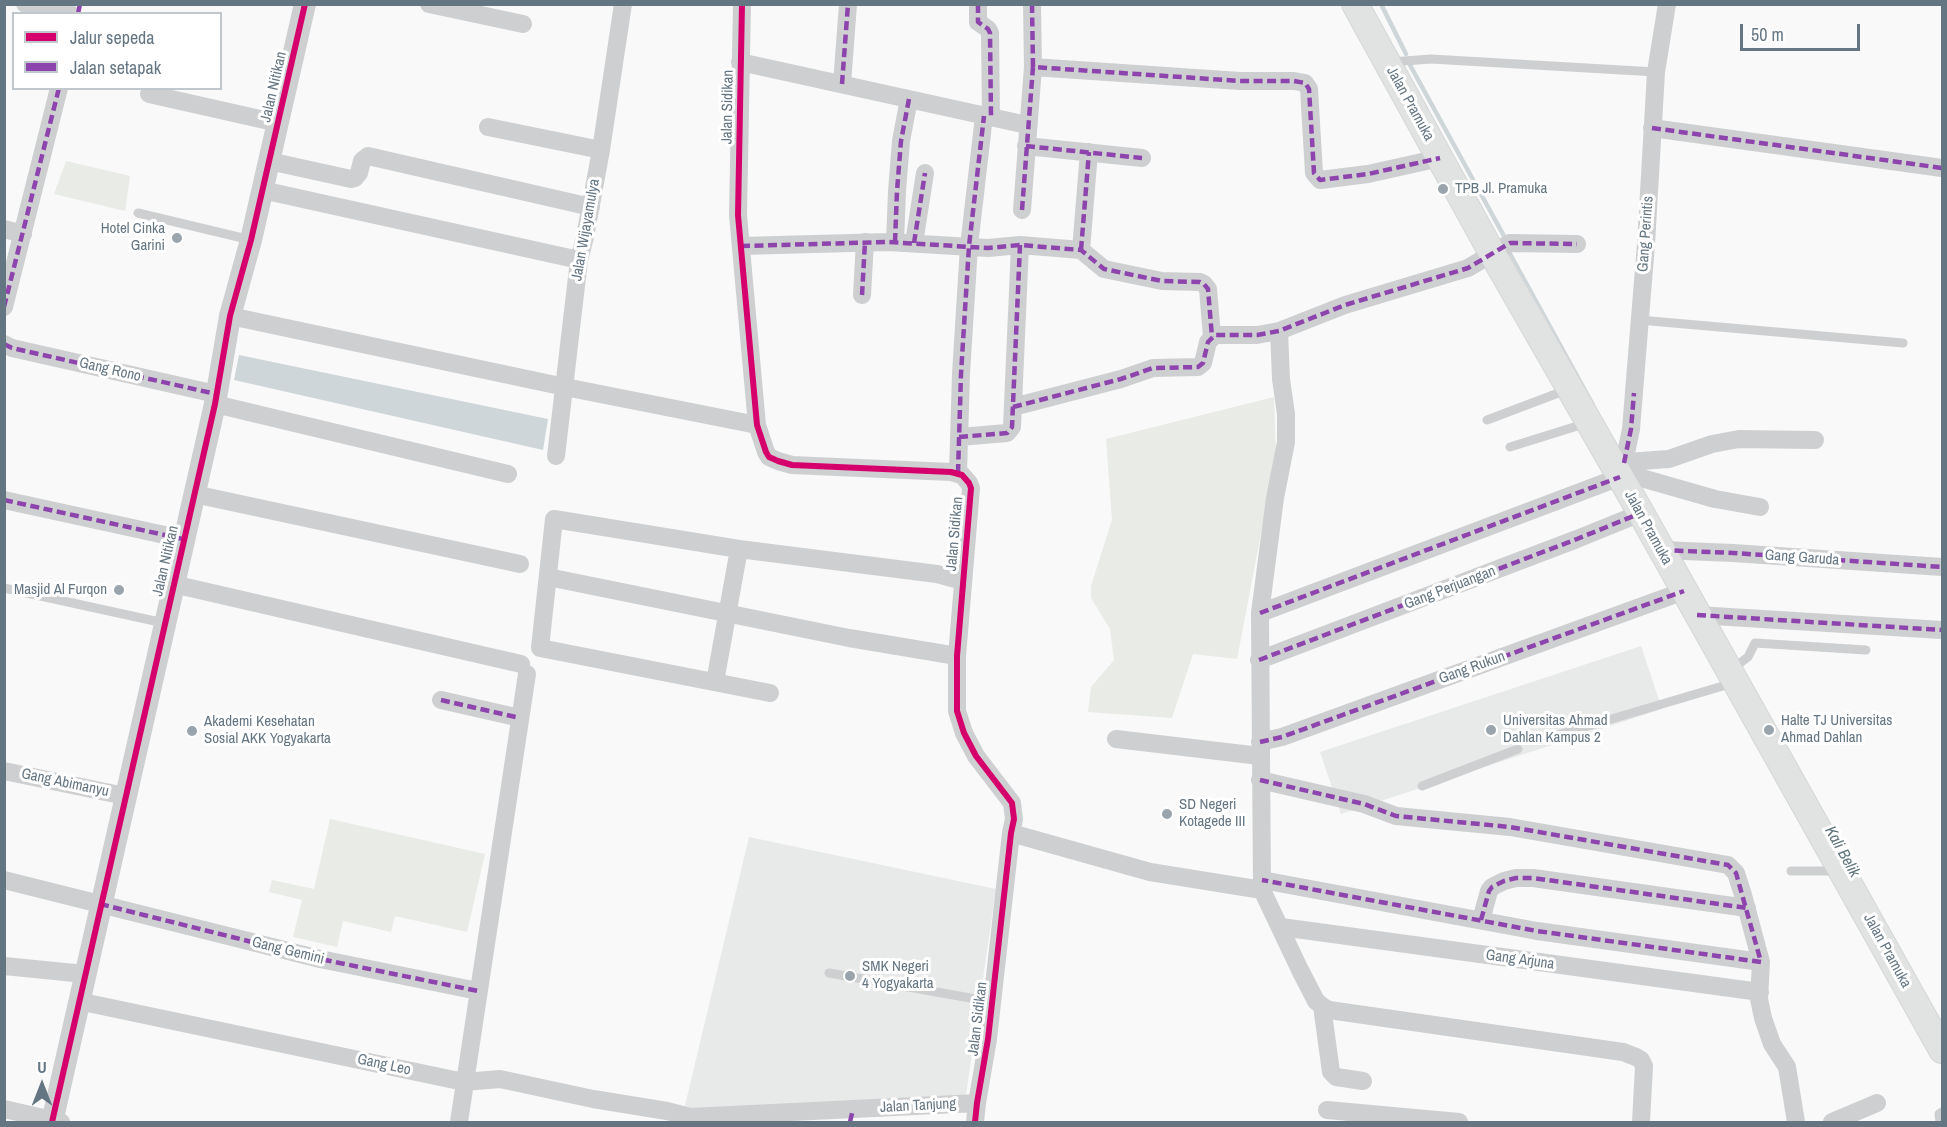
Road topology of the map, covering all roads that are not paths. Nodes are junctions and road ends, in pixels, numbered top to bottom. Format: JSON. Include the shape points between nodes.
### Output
{"nodes":[{"id":1,"x":25,"y":4,"type":"edge"},
{"id":2,"x":305,"y":4,"type":"edge"},
{"id":3,"x":429,"y":4,"type":"edge"},
{"id":4,"x":623,"y":4,"type":"edge"},
{"id":5,"x":742,"y":4,"type":"edge"},
{"id":6,"x":848,"y":4,"type":"edge"},
{"id":7,"x":978,"y":4,"type":"edge"},
{"id":8,"x":1032,"y":4,"type":"edge"},
{"id":9,"x":1355,"y":4,"type":"edge"},
{"id":10,"x":1667,"y":4,"type":"edge"},
{"id":11,"x":62,"y":12,"type":"edge"},
{"id":12,"x":523,"y":24,"type":"dead end"},
{"id":13,"x":740,"y":62,"type":"junction"},
{"id":14,"x":1388,"y":62,"type":"junction"},
{"id":15,"x":1033,"y":67,"type":"junction"},
{"id":16,"x":1656,"y":72,"type":"junction"},
{"id":17,"x":842,"y":84,"type":"junction"},
{"id":18,"x":59,"y":90,"type":"edge"},
{"id":19,"x":149,"y":94,"type":"dead end"},
{"id":20,"x":909,"y":99,"type":"junction"},
{"id":21,"x":988,"y":116,"type":"junction"},
{"id":22,"x":278,"y":123,"type":"junction"},
{"id":23,"x":1027,"y":125,"type":"junction"},
{"id":24,"x":488,"y":127,"type":"dead end"},
{"id":25,"x":1652,"y":128,"type":"junction"},
{"id":26,"x":1026,"y":146,"type":"junction"},
{"id":27,"x":601,"y":150,"type":"junction"},
{"id":28,"x":1089,"y":152,"type":"junction"},
{"id":29,"x":1142,"y":158,"type":"dead end"},
{"id":30,"x":1440,"y":158,"type":"junction"},
{"id":31,"x":269,"y":161,"type":"junction"},
{"id":32,"x":1942,"y":168,"type":"edge"},
{"id":33,"x":925,"y":173,"type":"dead end"},
{"id":34,"x":262,"y":190,"type":"junction"},
{"id":35,"x":591,"y":207,"type":"junction"},
{"id":36,"x":1022,"y":210,"type":"dead end"},
{"id":37,"x":138,"y":213,"type":"dead end"},
{"id":38,"x":4,"y":230,"type":"edge"},
{"id":39,"x":23,"y":234,"type":"junction"},
{"id":40,"x":251,"y":240,"type":"junction"},
{"id":41,"x":865,"y":242,"type":"junction"},
{"id":42,"x":905,"y":242,"type":"junction"},
{"id":43,"x":1576,"y":244,"type":"dead end"},
{"id":44,"x":1020,"y":245,"type":"junction"},
{"id":45,"x":741,"y":246,"type":"junction"},
{"id":46,"x":969,"y":246,"type":"junction"},
{"id":47,"x":1081,"y":249,"type":"junction"},
{"id":48,"x":1492,"y":254,"type":"junction"},
{"id":49,"x":579,"y":260,"type":"junction"},
{"id":50,"x":862,"y":295,"type":"dead end"},
{"id":51,"x":4,"y":307,"type":"edge"},
{"id":52,"x":230,"y":316,"type":"junction"},
{"id":53,"x":1639,"y":320,"type":"junction"},
{"id":54,"x":1279,"y":331,"type":"junction"},
{"id":55,"x":1212,"y":337,"type":"junction"},
{"id":56,"x":1903,"y":343,"type":"dead end"},
{"id":57,"x":4,"y":344,"type":"edge"},
{"id":58,"x":565,"y":387,"type":"junction"},
{"id":59,"x":1570,"y":389,"type":"junction"},
{"id":60,"x":216,"y":399,"type":"junction"},
{"id":61,"x":1013,"y":407,"type":"junction"},
{"id":62,"x":1487,"y":420,"type":"dead end"},
{"id":63,"x":1589,"y":423,"type":"junction"},
{"id":64,"x":757,"y":425,"type":"junction"},
{"id":65,"x":959,"y":437,"type":"junction"},
{"id":66,"x":1815,"y":440,"type":"dead end"},
{"id":67,"x":1510,"y":447,"type":"dead end"},
{"id":68,"x":556,"y":456,"type":"dead end"},
{"id":69,"x":1626,"y":469,"type":"junction"},
{"id":70,"x":958,"y":473,"type":"junction"},
{"id":71,"x":508,"y":474,"type":"dead end"},
{"id":72,"x":194,"y":494,"type":"junction"},
{"id":73,"x":4,"y":500,"type":"edge"},
{"id":74,"x":1760,"y":507,"type":"dead end"},
{"id":75,"x":1641,"y":513,"type":"junction"},
{"id":76,"x":183,"y":539,"type":"junction"},
{"id":77,"x":739,"y":549,"type":"junction"},
{"id":78,"x":1661,"y":550,"type":"junction"},
{"id":79,"x":520,"y":564,"type":"dead end"},
{"id":80,"x":1942,"y":567,"type":"edge"},
{"id":81,"x":548,"y":577,"type":"junction"},
{"id":82,"x":963,"y":581,"type":"junction"},
{"id":83,"x":173,"y":584,"type":"junction"},
{"id":84,"x":4,"y":588,"type":"edge"},
{"id":85,"x":1684,"y":591,"type":"junction"},
{"id":86,"x":727,"y":613,"type":"junction"},
{"id":87,"x":1260,"y":613,"type":"junction"},
{"id":88,"x":1697,"y":615,"type":"junction"},
{"id":89,"x":164,"y":623,"type":"junction"},
{"id":90,"x":1942,"y":630,"type":"edge"},
{"id":91,"x":1866,"y":650,"type":"dead end"},
{"id":92,"x":957,"y":656,"type":"junction"},
{"id":93,"x":1259,"y":660,"type":"junction"},
{"id":94,"x":1732,"y":677,"type":"junction"},
{"id":95,"x":715,"y":682,"type":"junction"},
{"id":96,"x":770,"y":693,"type":"dead end"},
{"id":97,"x":441,"y":700,"type":"dead end"},
{"id":98,"x":520,"y":718,"type":"junction"},
{"id":99,"x":1554,"y":736,"type":"dead end"},
{"id":100,"x":1116,"y":739,"type":"dead end"},
{"id":101,"x":1260,"y":749,"type":"junction"},
{"id":102,"x":1518,"y":749,"type":"dead end"},
{"id":103,"x":4,"y":771,"type":"edge"},
{"id":104,"x":1260,"y":780,"type":"junction"},
{"id":105,"x":1422,"y":786,"type":"dead end"},
{"id":106,"x":125,"y":796,"type":"junction"},
{"id":107,"x":1011,"y":833,"type":"junction"},
{"id":108,"x":1841,"y":871,"type":"junction"},
{"id":109,"x":1791,"y":872,"type":"dead end"},
{"id":110,"x":4,"y":880,"type":"edge"},
{"id":111,"x":1262,"y":885,"type":"junction"},
{"id":112,"x":100,"y":904,"type":"junction"},
{"id":113,"x":1747,"y":908,"type":"junction"},
{"id":114,"x":1481,"y":920,"type":"junction"},
{"id":115,"x":1281,"y":927,"type":"junction"},
{"id":116,"x":1761,"y":962,"type":"junction"},
{"id":117,"x":4,"y":966,"type":"edge"},
{"id":118,"x":829,"y":973,"type":"dead end"},
{"id":119,"x":85,"y":974,"type":"junction"},
{"id":120,"x":478,"y":991,"type":"junction"},
{"id":121,"x":1760,"y":992,"type":"junction"},
{"id":122,"x":78,"y":1001,"type":"junction"},
{"id":123,"x":993,"y":1002,"type":"junction"},
{"id":124,"x":1322,"y":1006,"type":"junction"},
{"id":125,"x":1942,"y":1050,"type":"edge"},
{"id":126,"x":1363,"y":1081,"type":"dead end"},
{"id":127,"x":464,"y":1082,"type":"junction"},
{"id":128,"x":977,"y":1103,"type":"junction"},
{"id":129,"x":1877,"y":1103,"type":"dead end"},
{"id":130,"x":4,"y":1109,"type":"edge"},
{"id":131,"x":1327,"y":1110,"type":"dead end"},
{"id":132,"x":1942,"y":1112,"type":"edge"},
{"id":133,"x":687,"y":1121,"type":"edge"},
{"id":134,"x":55,"y":1122,"type":"edge"},
{"id":135,"x":459,"y":1122,"type":"edge"},
{"id":136,"x":975,"y":1122,"type":"edge"},
{"id":137,"x":1459,"y":1122,"type":"edge"},
{"id":138,"x":1641,"y":1122,"type":"edge"},
{"id":139,"x":1796,"y":1122,"type":"edge"},
{"id":140,"x":1832,"y":1122,"type":"edge"},
{"id":141,"x":1940,"y":1122,"type":"edge"}],
"edges":[{"from":1,"to":11,"type":"street"},
{"from":2,"to":22,"type":"street","name":"Jalan Nitikan"},
{"from":3,"to":12,"type":"street"},
{"from":4,"to":27,"type":"street","name":"Jalan Wijayamulya"},
{"from":5,"to":13,"type":"street","name":"Jalan Sidikan"},
{"from":6,"to":17,"type":"street"},
{"from":7,"to":21,"type":"street","via":[[978,22],[990,33]]},
{"from":8,"to":15,"type":"street"},
{"from":9,"to":14,"type":"main road","name":"Jalan Pramuka"},
{"from":10,"to":16,"type":"street","name":"Gang Perintis"},
{"from":13,"to":17,"type":"street"},
{"from":13,"to":45,"type":"street","name":"Jalan Sidikan"},
{"from":14,"to":16,"type":"lane","via":[[1431,58]]},
{"from":14,"to":30,"type":"main road","name":"Jalan Pramuka"},
{"from":15,"to":23,"type":"street"},
{"from":15,"to":30,"type":"street","via":[[1294,81],[1308,86],[1314,173],[1320,180]]},
{"from":16,"to":25,"type":"street","name":"Gang Perintis"},
{"from":17,"to":20,"type":"street"},
{"from":18,"to":39,"type":"street"},
{"from":19,"to":22,"type":"street"},
{"from":20,"to":21,"type":"street"},
{"from":20,"to":42,"type":"street","via":[[897,191]]},
{"from":21,"to":23,"type":"street"},
{"from":21,"to":46,"type":"street"},
{"from":22,"to":31,"type":"street","name":"Jalan Nitikan"},
{"from":23,"to":26,"type":"street"},
{"from":24,"to":27,"type":"street"},
{"from":25,"to":32,"type":"street"},
{"from":25,"to":53,"type":"street","name":"Gang Perintis"},
{"from":26,"to":28,"type":"street"},
{"from":26,"to":36,"type":"street"},
{"from":27,"to":35,"type":"street","name":"Jalan Wijayamulya"},
{"from":28,"to":29,"type":"street"},
{"from":28,"to":47,"type":"street"},
{"from":30,"to":48,"type":"main road","name":"Jalan Pramuka"},
{"from":31,"to":34,"type":"street","name":"Jalan Nitikan"},
{"from":31,"to":35,"type":"street","via":[[351,179],[368,156]]},
{"from":33,"to":42,"type":"street"},
{"from":34,"to":40,"type":"street","name":"Jalan Nitikan"},
{"from":34,"to":49,"type":"street"},
{"from":35,"to":49,"type":"street","name":"Jalan Wijayamulya"},
{"from":37,"to":40,"type":"lane"},
{"from":38,"to":39,"type":"street"},
{"from":39,"to":51,"type":"street"},
{"from":40,"to":52,"type":"street","name":"Jalan Nitikan"},
{"from":41,"to":42,"type":"street"},
{"from":41,"to":45,"type":"street"},
{"from":41,"to":50,"type":"street"},
{"from":42,"to":46,"type":"street"},
{"from":43,"to":48,"type":"street","via":[[1510,243]]},
{"from":44,"to":46,"type":"street"},
{"from":44,"to":47,"type":"street"},
{"from":44,"to":61,"type":"street"},
{"from":45,"to":64,"type":"street","name":"Jalan Sidikan"},
{"from":46,"to":65,"type":"street"},
{"from":47,"to":55,"type":"street","via":[[1104,269],[1162,281],[1196,281],[1208,289]]},
{"from":48,"to":54,"type":"street","via":[[1468,268],[1345,305]]},
{"from":48,"to":59,"type":"main road","name":"Jalan Pramuka"},
{"from":49,"to":58,"type":"street","name":"Jalan Wijayamulya"},
{"from":52,"to":58,"type":"street"},
{"from":52,"to":60,"type":"street","name":"Jalan Nitikan"},
{"from":53,"to":56,"type":"lane"},
{"from":53,"to":69,"type":"street","name":"Gang Perintis"},
{"from":54,"to":55,"type":"street"},
{"from":54,"to":87,"type":"street","via":[[1286,442]]},
{"from":55,"to":61,"type":"street","via":[[1198,367],[1153,368]]},
{"from":57,"to":60,"type":"street","name":"Gang Rono"},
{"from":58,"to":64,"type":"street"},
{"from":58,"to":68,"type":"street","name":"Jalan Wijayamulya"},
{"from":59,"to":62,"type":"lane"},
{"from":59,"to":63,"type":"main road","name":"Jalan Pramuka"},
{"from":60,"to":71,"type":"street","name":"Gang Rono"},
{"from":60,"to":72,"type":"street","name":"Jalan Nitikan"},
{"from":61,"to":65,"type":"street","via":[[1012,427],[1007,433]]},
{"from":63,"to":67,"type":"lane"},
{"from":63,"to":69,"type":"main road","name":"Jalan Pramuka"},
{"from":64,"to":70,"type":"street","name":"Jalan Sidikan","via":[[769,457],[792,465]]},
{"from":65,"to":70,"type":"street"},
{"from":66,"to":69,"type":"street","via":[[1739,439]]},
{"from":69,"to":74,"type":"street","via":[[1715,499]]},
{"from":69,"to":75,"type":"main road","name":"Jalan Pramuka"},
{"from":69,"to":87,"type":"street"},
{"from":70,"to":82,"type":"street","name":"Jalan Sidikan","via":[[971,488]]},
{"from":72,"to":76,"type":"street","name":"Jalan Nitikan"},
{"from":72,"to":79,"type":"street"},
{"from":73,"to":76,"type":"street"},
{"from":75,"to":78,"type":"main road","name":"Jalan Pramuka"},
{"from":75,"to":93,"type":"street","name":"Gang Perjuangan"},
{"from":76,"to":83,"type":"street","name":"Jalan Nitikan"},
{"from":77,"to":81,"type":"street","via":[[554,519]]},
{"from":77,"to":82,"type":"street","via":[[890,567]]},
{"from":77,"to":86,"type":"street"},
{"from":78,"to":80,"type":"street","name":"Gang Garuda"},
{"from":78,"to":85,"type":"main road","name":"Jalan Pramuka"},
{"from":81,"to":86,"type":"street"},
{"from":81,"to":95,"type":"street","via":[[540,648]]},
{"from":82,"to":92,"type":"street","name":"Jalan Sidikan"},
{"from":83,"to":89,"type":"street","name":"Jalan Nitikan"},
{"from":83,"to":98,"type":"street","via":[[524,669]]},
{"from":84,"to":89,"type":"lane"},
{"from":85,"to":88,"type":"main road","name":"Jalan Pramuka"},
{"from":85,"to":101,"type":"street","name":"Gang Rukun","via":[[1293,733]]},
{"from":86,"to":92,"type":"street"},
{"from":86,"to":95,"type":"street"},
{"from":87,"to":93,"type":"street"},
{"from":88,"to":90,"type":"street"},
{"from":88,"to":94,"type":"main road","name":"Jalan Pramuka"},
{"from":89,"to":106,"type":"street","name":"Jalan Nitikan"},
{"from":91,"to":94,"type":"lane","via":[[1755,643]]},
{"from":92,"to":107,"type":"street","name":"Jalan Sidikan","via":[[957,711],[976,756],[1012,803]]},
{"from":93,"to":101,"type":"street"},
{"from":94,"to":99,"type":"lane"},
{"from":94,"to":108,"type":"main road","name":"Jalan Pramuka"},
{"from":95,"to":96,"type":"street"},
{"from":97,"to":98,"type":"street"},
{"from":98,"to":120,"type":"street"},
{"from":100,"to":101,"type":"street"},
{"from":101,"to":104,"type":"street"},
{"from":102,"to":105,"type":"lane"},
{"from":103,"to":106,"type":"street","name":"Gang Abimanyu"},
{"from":104,"to":111,"type":"street"},
{"from":104,"to":113,"type":"street","via":[[1364,804],[1396,816],[1510,827],[1728,865],[1736,873]]},
{"from":106,"to":112,"type":"street","name":"Jalan Nitikan"},
{"from":107,"to":111,"type":"street","via":[[1168,875]]},
{"from":107,"to":123,"type":"street","name":"Jalan Sidikan"},
{"from":108,"to":109,"type":"lane"},
{"from":108,"to":125,"type":"main road","name":"Jalan Pramuka"},
{"from":110,"to":112,"type":"street","name":"Gang Gemini"},
{"from":111,"to":114,"type":"street"},
{"from":111,"to":115,"type":"street"},
{"from":112,"to":119,"type":"street","name":"Jalan Nitikan"},
{"from":112,"to":120,"type":"street","name":"Gang Gemini","via":[[320,959]]},
{"from":113,"to":114,"type":"street","via":[[1516,878],[1492,887]]},
{"from":113,"to":116,"type":"street"},
{"from":114,"to":116,"type":"street"},
{"from":115,"to":121,"type":"street","name":"Gang Arjuna"},
{"from":115,"to":124,"type":"street","via":[[1316,1001]]},
{"from":116,"to":121,"type":"street"},
{"from":117,"to":119,"type":"street"},
{"from":118,"to":123,"type":"lane"},
{"from":119,"to":122,"type":"street","name":"Jalan Nitikan"},
{"from":120,"to":127,"type":"street"},
{"from":121,"to":139,"type":"street","via":[[1772,1044],[1787,1067]]},
{"from":122,"to":127,"type":"street","name":"Gang Leo"},
{"from":122,"to":134,"type":"street","name":"Jalan Nitikan"},
{"from":123,"to":128,"type":"street","name":"Jalan Sidikan"},
{"from":124,"to":126,"type":"street","via":[[1331,1072],[1343,1079]]},
{"from":124,"to":138,"type":"street","via":[[1623,1052],[1641,1060],[1644,1066]]},
{"from":127,"to":133,"type":"street","name":"Gang Leo","via":[[500,1079],[668,1111]]},
{"from":127,"to":135,"type":"street"},
{"from":128,"to":133,"type":"street","name":"Jalan Tanjung"},
{"from":128,"to":136,"type":"street","name":"Jalan Sidikan"},
{"from":129,"to":140,"type":"street"},
{"from":130,"to":134,"type":"street"},
{"from":131,"to":137,"type":"street"},
{"from":132,"to":141,"type":"lane"}]}
